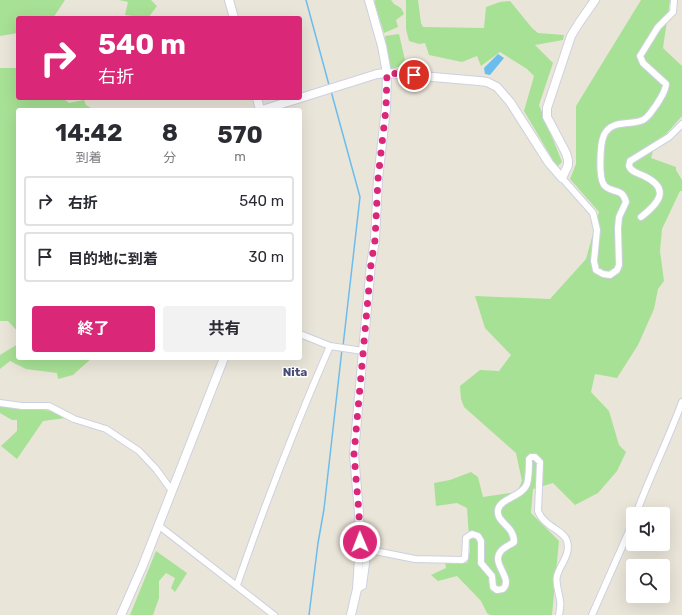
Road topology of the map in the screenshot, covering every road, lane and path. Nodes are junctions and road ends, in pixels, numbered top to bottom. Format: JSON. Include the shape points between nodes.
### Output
{"nodes":[{"id":1,"x":229,"y":0,"type":"edge"},
{"id":2,"x":369,"y":0,"type":"edge"},
{"id":3,"x":595,"y":0,"type":"edge"},
{"id":4,"x":674,"y":0,"type":"edge"},
{"id":5,"x":233,"y":16,"type":"edge"},
{"id":6,"x":387,"y":73,"type":"junction"},
{"id":7,"x":302,"y":97,"type":"edge"},
{"id":8,"x":293,"y":100,"type":"edge"},
{"id":9,"x":267,"y":108,"type":"edge"},
{"id":10,"x":682,"y":124,"type":"edge"},
{"id":11,"x":562,"y":178,"type":"junction"},
{"id":12,"x":641,"y":218,"type":"dead end"},
{"id":13,"x":302,"y":335,"type":"edge"},
{"id":14,"x":330,"y":346,"type":"junction"},
{"id":15,"x":363,"y":351,"type":"junction"},
{"id":16,"x":223,"y":360,"type":"edge"},
{"id":17,"x":682,"y":402,"type":"edge"},
{"id":18,"x":0,"y":403,"type":"edge"},
{"id":19,"x":172,"y":491,"type":"junction"},
{"id":20,"x":639,"y":507,"type":"edge"},
{"id":21,"x":158,"y":525,"type":"junction"},
{"id":22,"x":626,"y":538,"type":"edge"},
{"id":23,"x":237,"y":585,"type":"junction"},
{"id":24,"x":358,"y":589,"type":"junction"},
{"id":25,"x":121,"y":615,"type":"edge"},
{"id":26,"x":274,"y":615,"type":"edge"},
{"id":27,"x":351,"y":615,"type":"edge"},
{"id":28,"x":559,"y":615,"type":"edge"},
{"id":29,"x":592,"y":615,"type":"edge"}],
"edges":[{"from":1,"to":5,"type":"street"},
{"from":2,"to":6,"type":"street"},
{"from":3,"to":11,"type":"street","via":[[571,36],[547,108],[547,117],[568,160]]},
{"from":4,"to":11,"type":"street","via":[[673,12],[658,27],[640,56],[666,84],[665,92],[644,119],[617,124],[607,130],[604,136],[601,179],[605,187],[619,192],[626,202],[619,217],[619,265],[610,275],[596,270],[594,262],[598,230],[593,213]]},
{"from":6,"to":7,"type":"street"},
{"from":6,"to":11,"type":"street","via":[[479,80],[497,87]]},
{"from":6,"to":15,"type":"street","via":[[375,240]]},
{"from":8,"to":9,"type":"street"},
{"from":10,"to":12,"type":"street","via":[[669,137],[630,161],[630,170],[651,180],[658,185],[660,191],[660,197],[653,208]]},
{"from":13,"to":14,"type":"street"},
{"from":14,"to":15,"type":"street"},
{"from":14,"to":23,"type":"street","via":[[257,527]]},
{"from":15,"to":24,"type":"street","via":[[354,454],[359,520]]},
{"from":16,"to":19,"type":"street"},
{"from":17,"to":20,"type":"street"},
{"from":18,"to":19,"type":"street","via":[[49,406],[74,419],[106,429],[139,451]]},
{"from":19,"to":21,"type":"street"},
{"from":21,"to":23,"type":"street"},
{"from":21,"to":25,"type":"street"},
{"from":22,"to":29,"type":"street"},
{"from":23,"to":26,"type":"street"},
{"from":24,"to":27,"type":"street"},
{"from":24,"to":28,"type":"street","via":[[363,586],[367,555],[370,552],[415,559],[462,560],[465,558],[466,538],[472,534],[478,536],[481,541],[481,563],[492,576],[493,587],[497,590],[503,589],[507,582],[498,562],[499,555],[501,550],[514,542],[514,536],[502,522],[498,510],[500,504],[520,492],[526,485],[529,459],[535,457],[540,462],[540,517],[567,541],[565,561],[556,582],[560,601]]}]}
